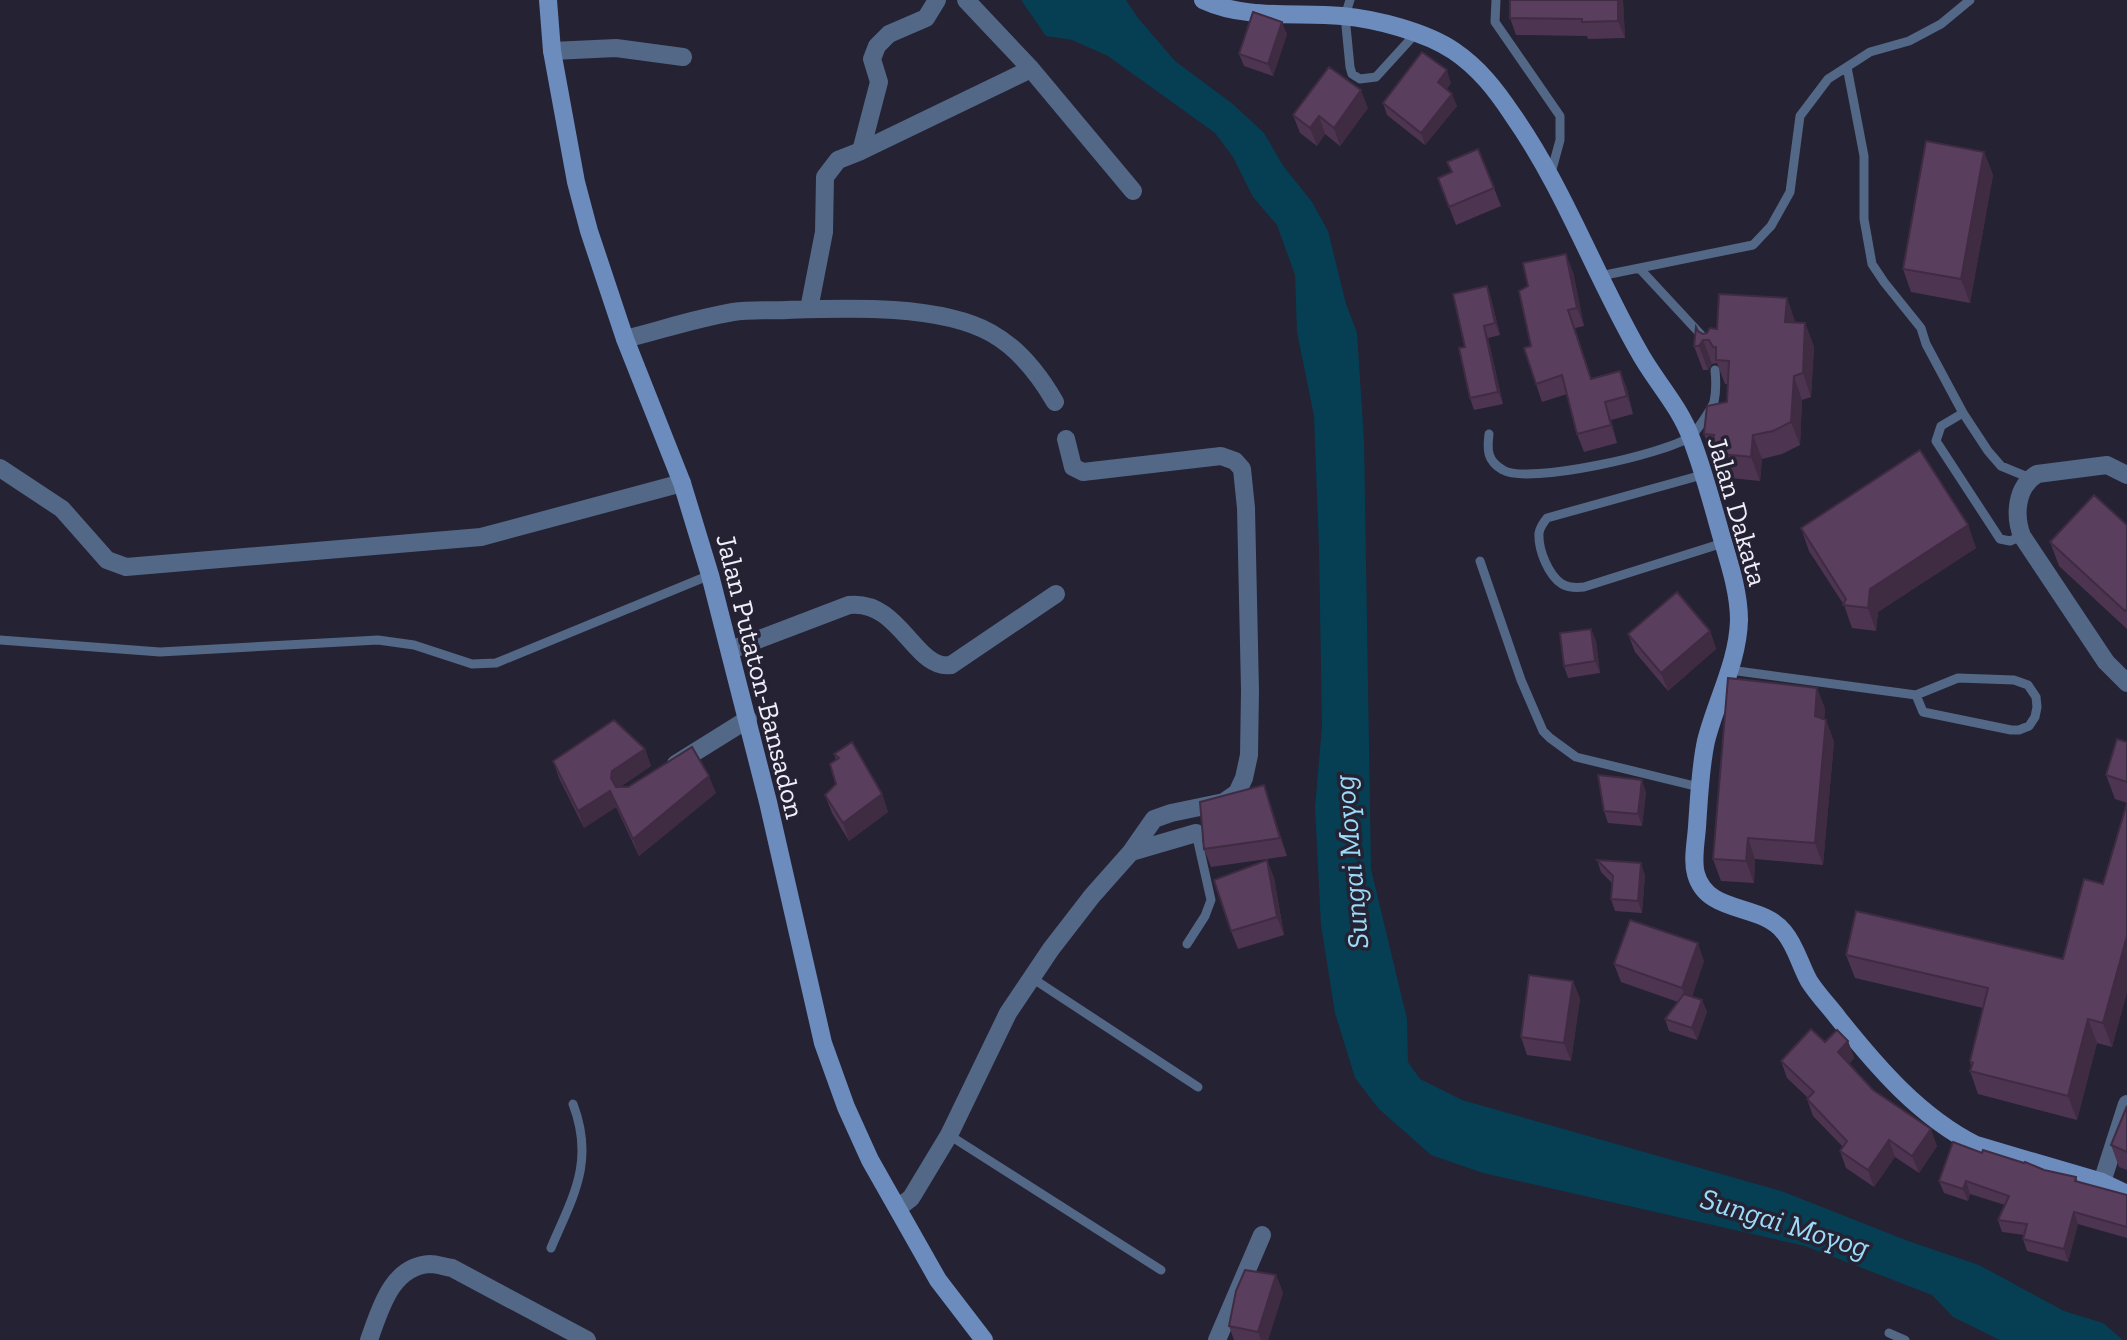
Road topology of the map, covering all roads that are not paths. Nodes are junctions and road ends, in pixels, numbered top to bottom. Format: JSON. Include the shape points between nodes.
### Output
{"nodes":[{"id":1,"x":548,"y":0,"type":"edge"},
{"id":2,"x":937,"y":0,"type":"edge"},
{"id":3,"x":966,"y":0,"type":"edge"},
{"id":4,"x":1203,"y":0,"type":"edge"},
{"id":5,"x":1496,"y":0,"type":"edge"},
{"id":6,"x":1970,"y":0,"type":"edge"},
{"id":7,"x":1348,"y":8,"type":"edge"},
{"id":8,"x":1417,"y":32,"type":"junction"},
{"id":9,"x":552,"y":51,"type":"junction"},
{"id":10,"x":683,"y":57,"type":"dead end"},
{"id":11,"x":1847,"y":67,"type":"junction"},
{"id":12,"x":1031,"y":69,"type":"junction"},
{"id":13,"x":861,"y":151,"type":"junction"},
{"id":14,"x":1550,"y":175,"type":"junction"},
{"id":15,"x":1133,"y":191,"type":"dead end"},
{"id":16,"x":1640,"y":269,"type":"junction"},
{"id":17,"x":1600,"y":276,"type":"junction"},
{"id":18,"x":809,"y":309,"type":"junction"},
{"id":19,"x":625,"y":339,"type":"junction"},
{"id":20,"x":1712,"y":346,"type":"edge"},
{"id":21,"x":1715,"y":370,"type":"edge"},
{"id":22,"x":1055,"y":402,"type":"dead end"},
{"id":23,"x":1964,"y":412,"type":"junction"},
{"id":24,"x":1489,"y":434,"type":"dead end"},
{"id":25,"x":1691,"y":437,"type":"junction"},
{"id":26,"x":1066,"y":439,"type":"dead end"},
{"id":27,"x":0,"y":468,"type":"edge"},
{"id":28,"x":1702,"y":475,"type":"junction"},
{"id":29,"x":2127,"y":475,"type":"edge"},
{"id":30,"x":2030,"y":478,"type":"junction"},
{"id":31,"x":682,"y":483,"type":"junction"},
{"id":32,"x":2022,"y":536,"type":"junction"},
{"id":33,"x":1723,"y":543,"type":"junction"},
{"id":34,"x":1480,"y":561,"type":"dead end"},
{"id":35,"x":710,"y":575,"type":"junction"},
{"id":36,"x":1056,"y":594,"type":"dead end"},
{"id":37,"x":0,"y":640,"type":"edge"},
{"id":38,"x":731,"y":650,"type":"junction"},
{"id":39,"x":1730,"y":670,"type":"junction"},
{"id":40,"x":2127,"y":684,"type":"edge"},
{"id":41,"x":1916,"y":695,"type":"junction"},
{"id":42,"x":748,"y":719,"type":"junction"},
{"id":43,"x":661,"y":774,"type":"edge"},
{"id":44,"x":1699,"y":787,"type":"junction"},
{"id":45,"x":1196,"y":833,"type":"joint"},
{"id":46,"x":1131,"y":852,"type":"junction"},
{"id":47,"x":1186,"y":944,"type":"dead end"},
{"id":48,"x":1032,"y":978,"type":"junction"},
{"id":49,"x":1198,"y":1087,"type":"dead end"},
{"id":50,"x":573,"y":1104,"type":"dead end"},
{"id":51,"x":2127,"y":1104,"type":"edge"},
{"id":52,"x":949,"y":1135,"type":"junction"},
{"id":53,"x":2102,"y":1182,"type":"junction"},
{"id":54,"x":2127,"y":1194,"type":"edge"},
{"id":55,"x":898,"y":1208,"type":"junction"},
{"id":56,"x":1262,"y":1235,"type":"dead end"},
{"id":57,"x":551,"y":1248,"type":"dead end"},
{"id":58,"x":1161,"y":1270,"type":"dead end"},
{"id":59,"x":1889,"y":1333,"type":"dead end"},
{"id":60,"x":369,"y":1340,"type":"edge"},
{"id":61,"x":587,"y":1340,"type":"edge"},
{"id":62,"x":984,"y":1340,"type":"edge"},
{"id":63,"x":1217,"y":1340,"type":"edge"},
{"id":64,"x":1905,"y":1340,"type":"edge"}],
"edges":[{"from":1,"to":9,"type":"street","name":"Jalan Putaton-Bansadon"},
{"from":2,"to":13,"type":"street","via":[[926,18],[889,34],[877,46],[872,59],[879,82]]},
{"from":3,"to":12,"type":"street"},
{"from":4,"to":7,"type":"street","name":"Jalan Dakata","via":[[1256,13]]},
{"from":5,"to":14,"type":"lane","via":[[1494,22],[1560,116],[1560,140]]},
{"from":6,"to":11,"type":"lane","via":[[1941,24],[1909,41],[1870,52]]},
{"from":7,"to":8,"type":"street","name":"Jalan Dakata"},
{"from":7,"to":8,"type":"lane","via":[[1350,67],[1360,79],[1376,77]]},
{"from":8,"to":14,"type":"street","name":"Jalan Dakata","via":[[1456,52],[1478,70],[1526,133]]},
{"from":9,"to":10,"type":"street","via":[[616,48]]},
{"from":9,"to":19,"type":"street","name":"Jalan Putaton-Bansadon","via":[[576,183]]},
{"from":11,"to":16,"type":"lane","via":[[1828,79],[1800,116],[1790,192],[1771,226],[1753,245]]},
{"from":11,"to":23,"type":"lane","via":[[1864,156],[1864,219],[1872,264],[1921,328]]},
{"from":12,"to":13,"type":"street"},
{"from":12,"to":15,"type":"street"},
{"from":13,"to":18,"type":"street","via":[[838,160],[825,177],[824,232]]},
{"from":14,"to":17,"type":"street","name":"Jalan Dakata"},
{"from":16,"to":17,"type":"lane"},
{"from":16,"to":20,"type":"lane"},
{"from":17,"to":25,"type":"street","name":"Jalan Dakata","via":[[1640,355]]},
{"from":18,"to":19,"type":"street","via":[[735,312]]},
{"from":18,"to":22,"type":"street","via":[[953,318],[991,333],[1026,362]]},
{"from":19,"to":31,"type":"street","name":"Jalan Putaton-Bansadon"},
{"from":21,"to":25,"type":"lane","via":[[1714,404]]},
{"from":23,"to":30,"type":"lane","via":[[2001,466]]},
{"from":23,"to":32,"type":"lane","via":[[1941,426],[1936,440],[2000,539]]},
{"from":24,"to":25,"type":"lane","via":[[1491,461],[1505,471],[1528,474],[1611,463]]},
{"from":25,"to":28,"type":"street","name":"Jalan Dakata"},
{"from":26,"to":46,"type":"street","via":[[1073,467],[1083,472],[1221,456],[1236,461],[1242,469],[1250,690],[1244,778],[1237,793],[1224,802],[1154,819]]},
{"from":27,"to":31,"type":"street","via":[[62,509],[107,560],[126,567],[481,537]]},
{"from":28,"to":33,"type":"street","name":"Jalan Dakata"},
{"from":28,"to":33,"type":"lane","via":[[1547,518],[1539,535],[1546,562],[1562,584],[1584,587]]},
{"from":29,"to":30,"type":"street","via":[[2107,465]]},
{"from":30,"to":32,"type":"street","via":[[2017,506]]},
{"from":31,"to":35,"type":"street","name":"Jalan Putaton-Bansadon"},
{"from":32,"to":40,"type":"street","via":[[2106,662]]},
{"from":33,"to":39,"type":"street","name":"Jalan Dakata","via":[[1739,619]]},
{"from":34,"to":44,"type":"lane","via":[[1543,731],[1576,757]]},
{"from":35,"to":37,"type":"lane","via":[[496,663],[472,664],[414,645],[377,640],[160,652]]},
{"from":35,"to":38,"type":"street","name":"Jalan Putaton-Bansadon"},
{"from":36,"to":38,"type":"street","via":[[951,665],[934,663],[891,620],[859,604]]},
{"from":38,"to":42,"type":"street","name":"Jalan Putaton-Bansadon"},
{"from":39,"to":41,"type":"lane"},
{"from":39,"to":44,"type":"street","name":"Jalan Dakata","via":[[1706,741]]},
{"from":41,"to":41,"type":"lane","via":[[1958,678],[2014,680],[2028,685],[2037,707],[2029,726],[2011,730],[1923,712]]},
{"from":42,"to":43,"type":"street"},
{"from":42,"to":55,"type":"street","name":"Jalan Putaton-Bansadon","via":[[823,1043],[870,1160]]},
{"from":44,"to":53,"type":"street","name":"Jalan Dakata","via":[[1694,867],[1700,885],[1722,903],[1781,928],[1810,983],[1880,1069],[1933,1118],[1976,1145]]},
{"from":45,"to":46,"type":"street"},
{"from":45,"to":47,"type":"lane","via":[[1211,900]]},
{"from":46,"to":48,"type":"street"},
{"from":48,"to":49,"type":"lane"},
{"from":48,"to":52,"type":"street","via":[[1008,1013]]},
{"from":50,"to":57,"type":"lane","via":[[583,1139],[582,1167]]},
{"from":51,"to":53,"type":"street"},
{"from":52,"to":55,"type":"street","via":[[911,1198]]},
{"from":52,"to":58,"type":"lane"},
{"from":53,"to":54,"type":"street","name":"Jalan Dakata"},
{"from":55,"to":62,"type":"street","name":"Jalan Putaton-Bansadon","via":[[938,1280]]},
{"from":56,"to":63,"type":"street"},
{"from":59,"to":64,"type":"lane"},
{"from":60,"to":61,"type":"street","via":[[388,1290],[405,1274],[431,1264],[452,1268]]}]}
